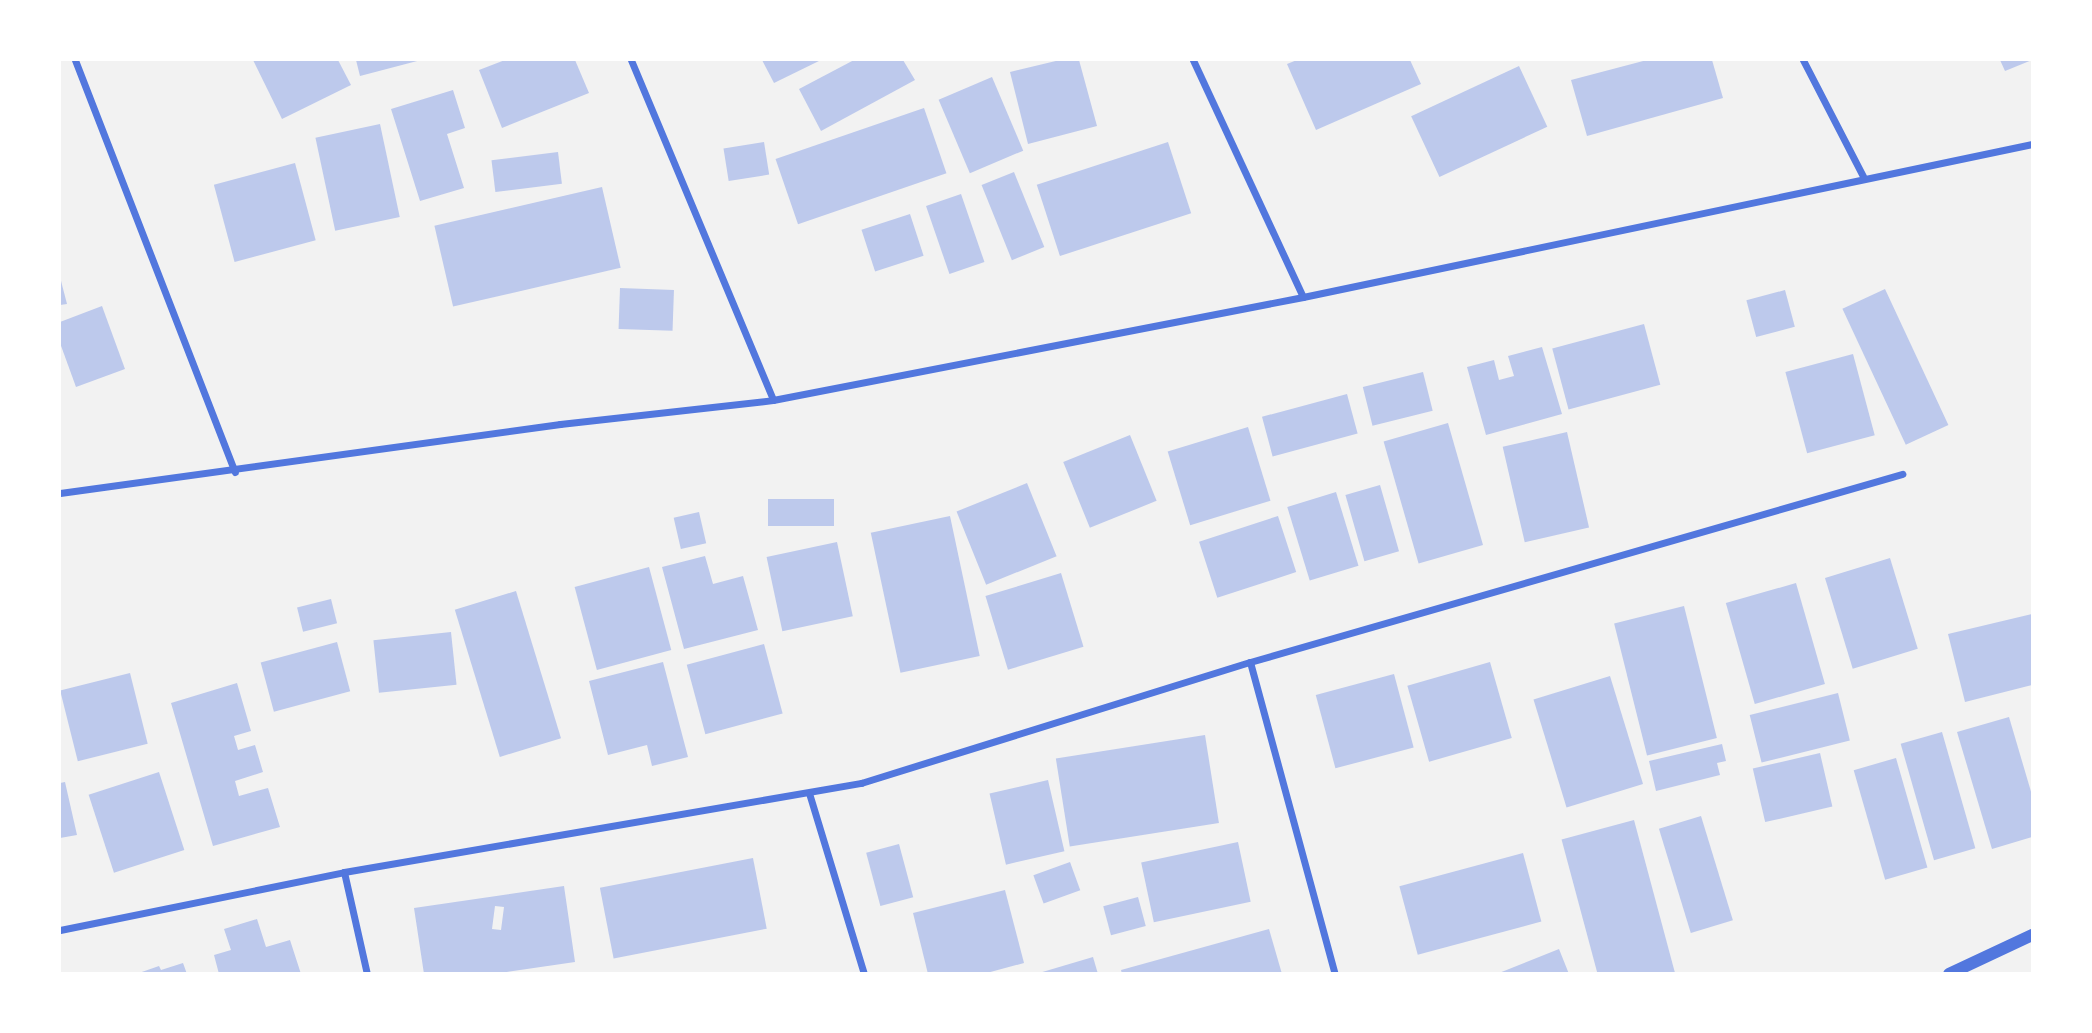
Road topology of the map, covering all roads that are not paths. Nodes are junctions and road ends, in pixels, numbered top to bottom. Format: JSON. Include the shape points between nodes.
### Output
{"nodes":[{"id":1,"x":75,"y":60,"type":"edge"},
{"id":2,"x":631,"y":60,"type":"edge"},
{"id":3,"x":1193,"y":60,"type":"edge"},
{"id":4,"x":1802,"y":60,"type":"edge"},
{"id":5,"x":2032,"y":144,"type":"edge"},
{"id":6,"x":1863,"y":176,"type":"junction"},
{"id":7,"x":1303,"y":297,"type":"junction"},
{"id":8,"x":773,"y":400,"type":"junction"},
{"id":9,"x":235,"y":472,"type":"junction"},
{"id":10,"x":1902,"y":474,"type":"dead end"},
{"id":11,"x":60,"y":493,"type":"edge"},
{"id":12,"x":1250,"y":663,"type":"junction"},
{"id":13,"x":809,"y":793,"type":"junction"},
{"id":14,"x":344,"y":872,"type":"junction"},
{"id":15,"x":60,"y":929,"type":"edge"},
{"id":16,"x":2032,"y":935,"type":"edge"},
{"id":17,"x":367,"y":974,"type":"edge"},
{"id":18,"x":863,"y":974,"type":"edge"},
{"id":19,"x":1335,"y":974,"type":"edge"},
{"id":20,"x":1949,"y":974,"type":"edge"}],
"edges":[{"from":1,"to":9,"type":"street"},
{"from":2,"to":8,"type":"street"},
{"from":3,"to":7,"type":"street"},
{"from":4,"to":6,"type":"street"},
{"from":5,"to":6,"type":"street"},
{"from":6,"to":7,"type":"street"},
{"from":7,"to":8,"type":"street"},
{"from":8,"to":9,"type":"street","via":[[560,424]]},
{"from":9,"to":11,"type":"street"},
{"from":10,"to":12,"type":"street"},
{"from":12,"to":13,"type":"street","via":[[862,783]]},
{"from":12,"to":19,"type":"street"},
{"from":13,"to":14,"type":"street"},
{"from":13,"to":18,"type":"street"},
{"from":14,"to":15,"type":"street"},
{"from":14,"to":17,"type":"street"},
{"from":16,"to":20,"type":"street"}]}
